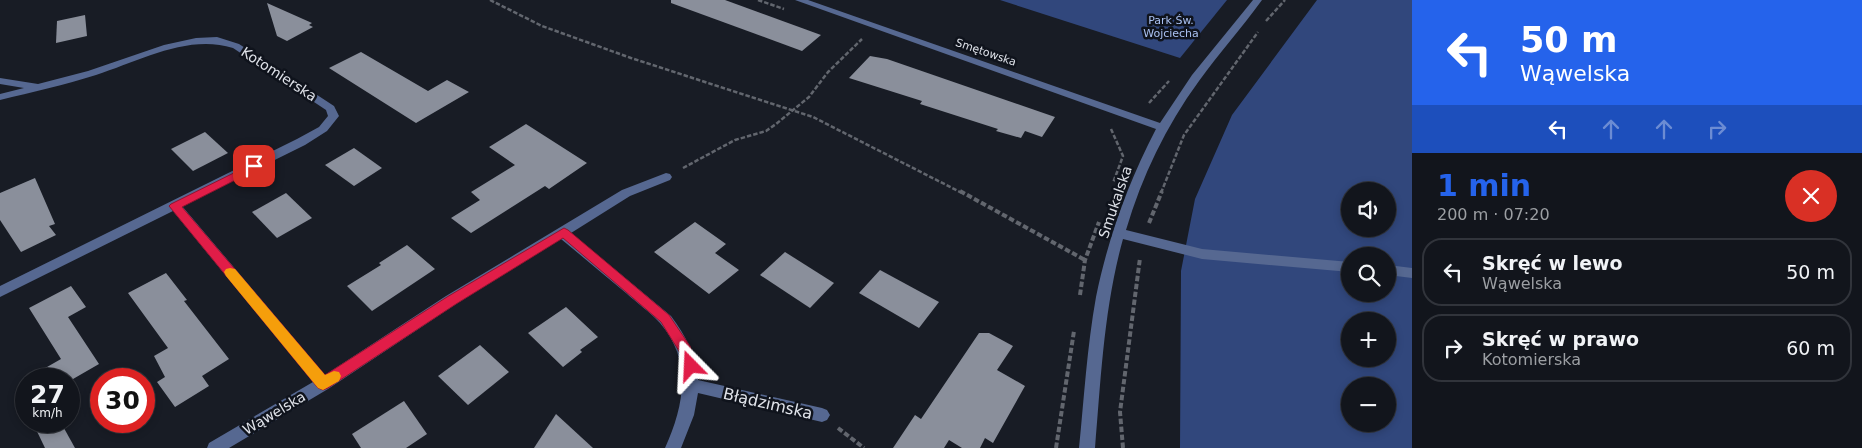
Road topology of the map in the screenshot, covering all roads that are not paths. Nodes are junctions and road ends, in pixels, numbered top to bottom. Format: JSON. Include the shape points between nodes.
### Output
{"nodes":[{"id":1,"x":799,"y":0,"type":"edge"},
{"id":2,"x":1258,"y":0,"type":"edge"},
{"id":3,"x":0,"y":81,"type":"edge"},
{"id":4,"x":39,"y":87,"type":"junction"},
{"id":5,"x":0,"y":97,"type":"edge"},
{"id":6,"x":1163,"y":128,"type":"junction"},
{"id":7,"x":666,"y":178,"type":"road end"},
{"id":8,"x":175,"y":206,"type":"junction"},
{"id":9,"x":564,"y":233,"type":"junction"},
{"id":10,"x":1118,"y":233,"type":"junction"},
{"id":11,"x":1341,"y":265,"type":"edge"},
{"id":12,"x":1396,"y":271,"type":"edge"},
{"id":13,"x":1412,"y":273,"type":"edge"},
{"id":14,"x":0,"y":292,"type":"edge"},
{"id":15,"x":323,"y":384,"type":"junction"},
{"id":16,"x":690,"y":385,"type":"junction"},
{"id":17,"x":822,"y":415,"type":"road end"},
{"id":18,"x":215,"y":448,"type":"edge"},
{"id":19,"x":673,"y":448,"type":"edge"},
{"id":20,"x":1087,"y":448,"type":"edge"}],
"edges":[{"from":1,"to":6,"type":"street","name":"Smętowska"},
{"from":2,"to":6,"type":"street","name":"Smukalska","via":[[1204,66]]},
{"from":3,"to":4,"type":"street","name":"Kotomierska"},
{"from":4,"to":5,"type":"street","name":"Kotomierska"},
{"from":4,"to":8,"type":"street","name":"Kotomierska","via":[[92,74],[167,47],[216,40],[236,46],[333,111],[330,123],[314,134]]},
{"from":6,"to":10,"type":"street","name":"Smukalska","via":[[1146,161]]},
{"from":7,"to":9,"type":"street","name":"Wąwelska","via":[[626,192]]},
{"from":8,"to":14,"type":"street","name":"Kotomierska"},
{"from":8,"to":15,"type":"street"},
{"from":9,"to":15,"type":"street","name":"Wąwelska","via":[[451,300]]},
{"from":9,"to":16,"type":"street","via":[[665,319],[686,350],[691,366]]},
{"from":10,"to":11,"type":"street","via":[[1202,254]]},
{"from":10,"to":20,"type":"street","name":"Smukalska","via":[[1099,323]]},
{"from":12,"to":13,"type":"street"},
{"from":15,"to":18,"type":"street","name":"Wąwelska"},
{"from":16,"to":17,"type":"street","name":"Błądzimska"},
{"from":16,"to":19,"type":"street","via":[[683,427]]}]}
